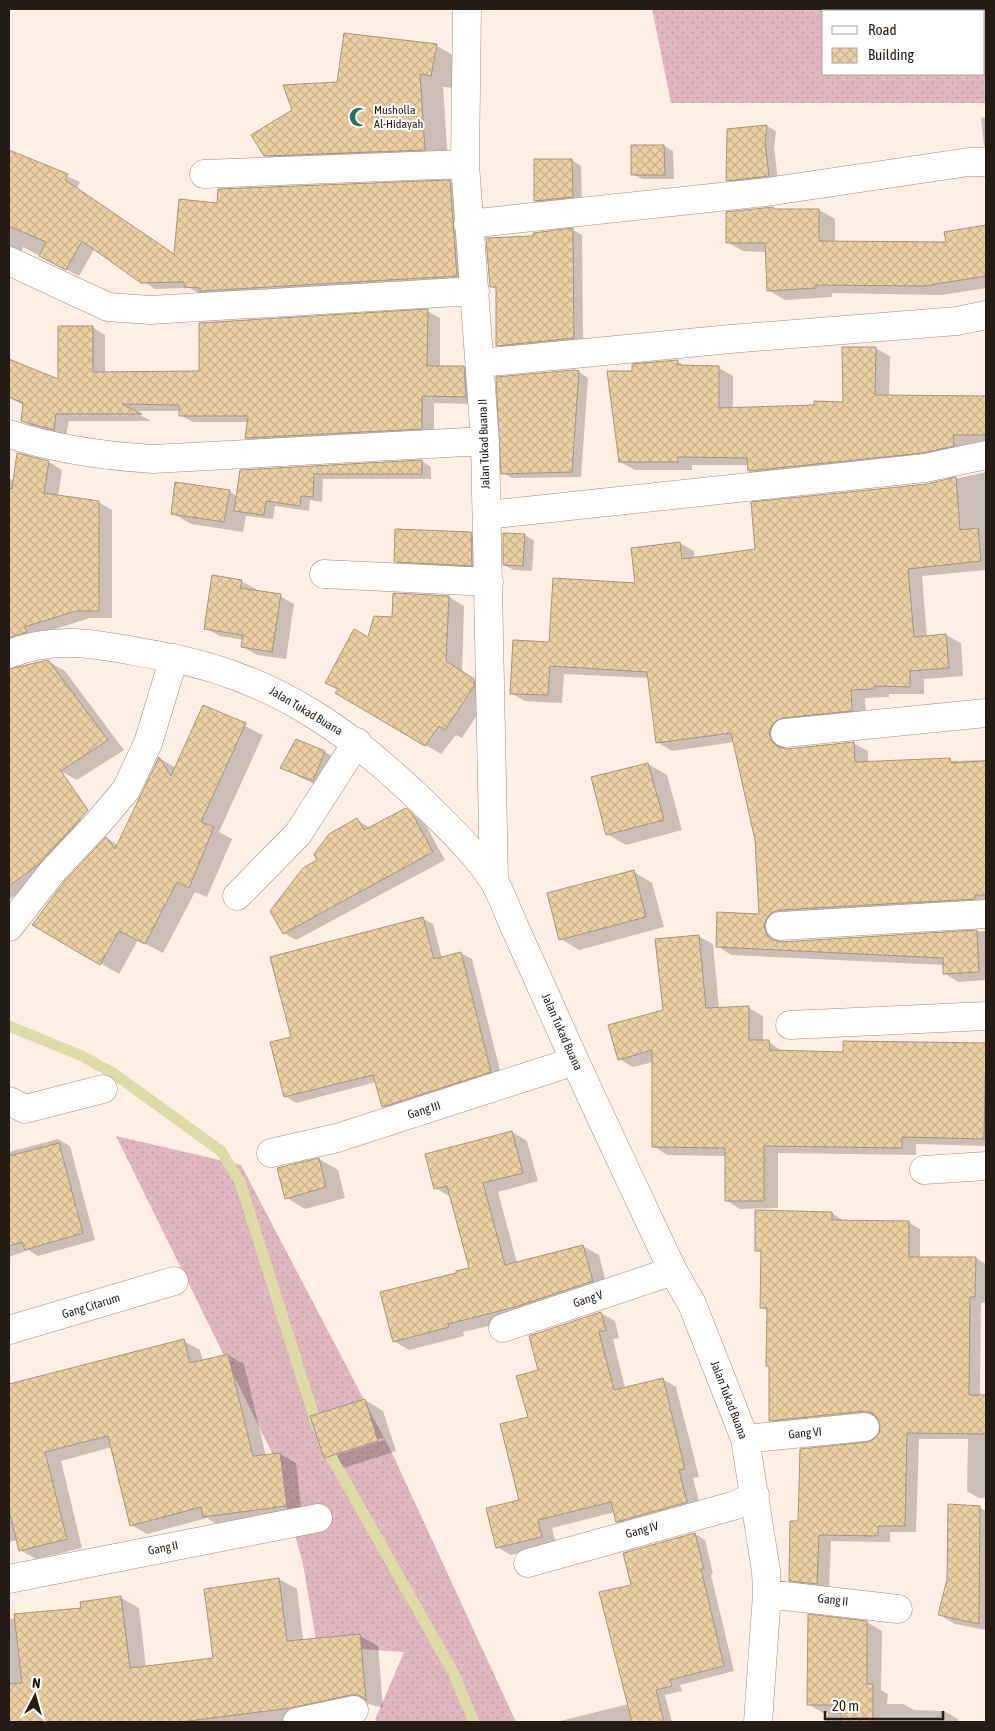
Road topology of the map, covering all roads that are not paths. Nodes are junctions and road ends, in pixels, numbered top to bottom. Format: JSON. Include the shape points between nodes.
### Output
{"nodes":[{"id":1,"x":467,"y":9,"type":"edge"},
{"id":2,"x":986,"y":162,"type":"edge"},
{"id":3,"x":465,"y":164,"type":"junction"},
{"id":4,"x":204,"y":174,"type":"dead end"},
{"id":5,"x":468,"y":224,"type":"junction"},
{"id":6,"x":9,"y":261,"type":"edge"},
{"id":7,"x":475,"y":291,"type":"junction"},
{"id":8,"x":986,"y":315,"type":"edge"},
{"id":9,"x":480,"y":364,"type":"junction"},
{"id":10,"x":9,"y":434,"type":"edge"},
{"id":11,"x":485,"y":440,"type":"junction"},
{"id":12,"x":36,"y":443,"type":"junction"},
{"id":13,"x":9,"y":454,"type":"edge"},
{"id":14,"x":986,"y":455,"type":"edge"},
{"id":15,"x":487,"y":515,"type":"junction"},
{"id":16,"x":324,"y":574,"type":"dead end"},
{"id":17,"x":489,"y":582,"type":"junction"},
{"id":18,"x":9,"y":654,"type":"edge"},
{"id":19,"x":174,"y":658,"type":"junction"},
{"id":20,"x":986,"y":713,"type":"edge"},
{"id":21,"x":785,"y":733,"type":"dead end"},
{"id":22,"x":358,"y":742,"type":"junction"},
{"id":23,"x":494,"y":880,"type":"junction"},
{"id":24,"x":237,"y":896,"type":"dead end"},
{"id":25,"x":986,"y":914,"type":"edge"},
{"id":26,"x":780,"y":926,"type":"dead end"},
{"id":27,"x":9,"y":928,"type":"edge"},
{"id":28,"x":986,"y":1016,"type":"edge"},
{"id":29,"x":790,"y":1026,"type":"dead end"},
{"id":30,"x":575,"y":1061,"type":"junction"},
{"id":31,"x":103,"y":1089,"type":"dead end"},
{"id":32,"x":14,"y":1108,"type":"edge"},
{"id":33,"x":271,"y":1154,"type":"dead end"},
{"id":34,"x":986,"y":1166,"type":"edge"},
{"id":35,"x":924,"y":1170,"type":"dead end"},
{"id":36,"x":673,"y":1271,"type":"junction"},
{"id":37,"x":174,"y":1281,"type":"dead end"},
{"id":38,"x":503,"y":1328,"type":"dead end"},
{"id":39,"x":9,"y":1330,"type":"edge"},
{"id":40,"x":865,"y":1426,"type":"dead end"},
{"id":41,"x":745,"y":1439,"type":"junction"},
{"id":42,"x":755,"y":1495,"type":"junction"},
{"id":43,"x":318,"y":1518,"type":"dead end"},
{"id":44,"x":528,"y":1563,"type":"dead end"},
{"id":45,"x":9,"y":1579,"type":"edge"},
{"id":46,"x":767,"y":1594,"type":"junction"},
{"id":47,"x":898,"y":1609,"type":"dead end"},
{"id":48,"x":354,"y":1710,"type":"dead end"},
{"id":49,"x":297,"y":1722,"type":"edge"},
{"id":50,"x":758,"y":1722,"type":"edge"}],
"edges":[{"from":1,"to":3,"type":"street","name":"Jalan Tukad Buana II"},
{"from":2,"to":5,"type":"street","via":[[766,192]]},
{"from":3,"to":4,"type":"street"},
{"from":3,"to":5,"type":"street","name":"Jalan Tukad Buana II"},
{"from":5,"to":7,"type":"street","name":"Jalan Tukad Buana II"},
{"from":6,"to":7,"type":"street","via":[[108,307],[123,309],[160,310]]},
{"from":7,"to":9,"type":"street","name":"Jalan Tukad Buana II"},
{"from":8,"to":9,"type":"street","via":[[957,321]]},
{"from":9,"to":11,"type":"street","name":"Jalan Tukad Buana II"},
{"from":10,"to":12,"type":"street"},
{"from":11,"to":12,"type":"street","via":[[153,459],[115,457]]},
{"from":11,"to":15,"type":"street","name":"Jalan Tukad Buana II"},
{"from":12,"to":13,"type":"street"},
{"from":14,"to":15,"type":"street","via":[[925,468]]},
{"from":15,"to":17,"type":"street","name":"Jalan Tukad Buana II"},
{"from":16,"to":17,"type":"street"},
{"from":17,"to":23,"type":"street","name":"Jalan Tukad Buana II"},
{"from":18,"to":19,"type":"street","name":"Jalan Tukad Buana","via":[[31,645],[82,643]]},
{"from":19,"to":22,"type":"street","name":"Jalan Tukad Buana","via":[[231,673],[271,689]]},
{"from":19,"to":27,"type":"street","via":[[148,743],[126,790],[52,872]]},
{"from":20,"to":21,"type":"street"},
{"from":22,"to":23,"type":"street","name":"Jalan Tukad Buana","via":[[459,838]]},
{"from":22,"to":24,"type":"street","via":[[298,834]]},
{"from":23,"to":30,"type":"street","name":"Jalan Tukad Buana"},
{"from":25,"to":26,"type":"street"},
{"from":28,"to":29,"type":"street"},
{"from":30,"to":33,"type":"street","name":"Gang III","via":[[338,1138]]},
{"from":30,"to":36,"type":"street","name":"Jalan Tukad Buana"},
{"from":31,"to":32,"type":"street"},
{"from":34,"to":35,"type":"street"},
{"from":36,"to":38,"type":"street","name":"Gang V"},
{"from":36,"to":41,"type":"street","name":"Jalan Tukad Buana","via":[[692,1304]]},
{"from":37,"to":39,"type":"street","name":"Gang Citarum"},
{"from":40,"to":41,"type":"street","name":"Gang VI"},
{"from":41,"to":42,"type":"street","name":"Jalan Tukad Buana"},
{"from":42,"to":44,"type":"street","name":"Gang IV","via":[[736,1505]]},
{"from":42,"to":46,"type":"street","name":"Jalan Tukad Buana"},
{"from":43,"to":45,"type":"street","name":"Gang II"},
{"from":46,"to":47,"type":"street","name":"Gang II"},
{"from":46,"to":50,"type":"street","name":"Jalan Tukad Buana"},
{"from":48,"to":49,"type":"street"}]}
